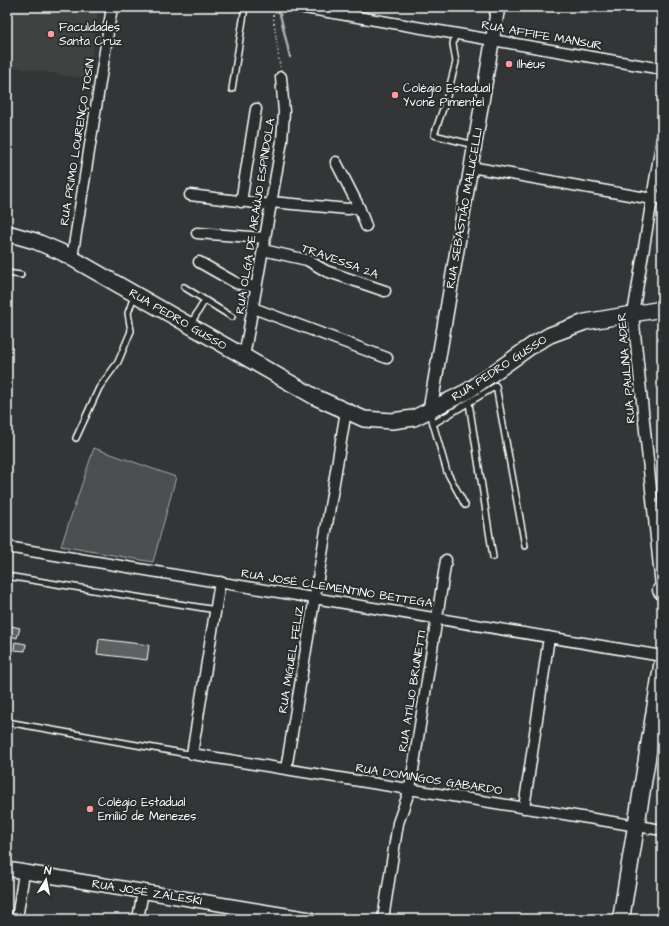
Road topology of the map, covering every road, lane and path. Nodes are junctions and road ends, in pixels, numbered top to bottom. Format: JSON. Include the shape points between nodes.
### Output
{"nodes":[{"id":1,"x":112,"y":7,"type":"edge"},
{"id":2,"x":245,"y":7,"type":"edge"},
{"id":3,"x":272,"y":7,"type":"edge"},
{"id":4,"x":299,"y":7,"type":"edge"},
{"id":5,"x":498,"y":7,"type":"edge"},
{"id":6,"x":455,"y":34,"type":"junction"},
{"id":7,"x":492,"y":40,"type":"junction"},
{"id":8,"x":662,"y":69,"type":"edge"},
{"id":9,"x":282,"y":77,"type":"joint"},
{"id":10,"x":232,"y":89,"type":"dead end"},
{"id":11,"x":256,"y":109,"type":"dead end"},
{"id":12,"x":662,"y":138,"type":"edge"},
{"id":13,"x":474,"y":145,"type":"junction"},
{"id":14,"x":336,"y":162,"type":"dead end"},
{"id":15,"x":471,"y":167,"type":"junction"},
{"id":16,"x":190,"y":195,"type":"dead end"},
{"id":17,"x":657,"y":198,"type":"edge"},
{"id":18,"x":242,"y":202,"type":"junction"},
{"id":19,"x":271,"y":204,"type":"junction"},
{"id":20,"x":359,"y":207,"type":"junction"},
{"id":21,"x":366,"y":226,"type":"dead end"},
{"id":22,"x":7,"y":233,"type":"edge"},
{"id":23,"x":197,"y":233,"type":"dead end"},
{"id":24,"x":265,"y":238,"type":"junction"},
{"id":25,"x":263,"y":250,"type":"junction"},
{"id":26,"x":72,"y":258,"type":"junction"},
{"id":27,"x":199,"y":262,"type":"dead end"},
{"id":28,"x":7,"y":274,"type":"edge"},
{"id":29,"x":21,"y":275,"type":"dead end"},
{"id":30,"x":184,"y":287,"type":"dead end"},
{"id":31,"x":256,"y":287,"type":"junction"},
{"id":32,"x":385,"y":291,"type":"dead end"},
{"id":33,"x":134,"y":294,"type":"junction"},
{"id":34,"x":205,"y":300,"type":"junction"},
{"id":35,"x":253,"y":308,"type":"junction"},
{"id":36,"x":662,"y":309,"type":"edge"},
{"id":37,"x":632,"y":314,"type":"junction"},
{"id":38,"x":232,"y":317,"type":"dead end"},
{"id":39,"x":190,"y":326,"type":"junction"},
{"id":40,"x":244,"y":357,"type":"junction"},
{"id":41,"x":386,"y":358,"type":"dead end"},
{"id":42,"x":493,"y":380,"type":"junction"},
{"id":43,"x":469,"y":403,"type":"junction"},
{"id":44,"x":346,"y":411,"type":"junction"},
{"id":45,"x":431,"y":417,"type":"junction"},
{"id":46,"x":76,"y":438,"type":"dead end"},
{"id":47,"x":464,"y":505,"type":"dead end"},
{"id":48,"x":525,"y":546,"type":"dead end"},
{"id":49,"x":7,"y":547,"type":"edge"},
{"id":50,"x":494,"y":558,"type":"dead end"},
{"id":51,"x":446,"y":560,"type":"dead end"},
{"id":52,"x":7,"y":576,"type":"edge"},
{"id":53,"x":220,"y":582,"type":"junction"},
{"id":54,"x":662,"y":593,"type":"edge"},
{"id":55,"x":315,"y":598,"type":"junction"},
{"id":56,"x":216,"y":610,"type":"junction"},
{"id":57,"x":437,"y":618,"type":"junction"},
{"id":58,"x":549,"y":637,"type":"junction"},
{"id":59,"x":662,"y":656,"type":"edge"},
{"id":60,"x":662,"y":666,"type":"edge"},
{"id":61,"x":7,"y":722,"type":"edge"},
{"id":62,"x":192,"y":754,"type":"junction"},
{"id":63,"x":286,"y":769,"type":"junction"},
{"id":64,"x":410,"y":789,"type":"junction"},
{"id":65,"x":524,"y":808,"type":"junction"},
{"id":66,"x":636,"y":826,"type":"junction"},
{"id":67,"x":662,"y":830,"type":"edge"},
{"id":68,"x":7,"y":869,"type":"edge"},
{"id":69,"x":24,"y":872,"type":"junction"},
{"id":70,"x":143,"y":892,"type":"junction"},
{"id":71,"x":17,"y":919,"type":"edge"},
{"id":72,"x":138,"y":919,"type":"edge"},
{"id":73,"x":310,"y":919,"type":"edge"},
{"id":74,"x":383,"y":919,"type":"edge"},
{"id":75,"x":621,"y":919,"type":"edge"}],
"edges":[{"from":1,"to":26,"type":"street","name":"RUA PRIMO LOURENÇO TOSIN"},
{"from":2,"to":10,"type":"lane"},
{"from":3,"to":9,"type":"path"},
{"from":4,"to":6,"type":"street","name":"RUA AFFIFE MANSUR"},
{"from":5,"to":7,"type":"street","name":"RUA SEBASTIÃO MALUCELLI"},
{"from":6,"to":7,"type":"street","name":"RUA AFFIFE MANSUR"},
{"from":6,"to":13,"type":"lane","via":[[453,44],[456,62],[434,135]]},
{"from":7,"to":8,"type":"street","name":"RUA AFFIFE MANSUR"},
{"from":7,"to":13,"type":"street","name":"RUA SEBASTIÃO MALUCELLI"},
{"from":9,"to":19,"type":"street","name":"RUA OLGA DE ARAÚJO ESPÍNDOLA","via":[[284,126]]},
{"from":11,"to":18,"type":"street"},
{"from":12,"to":17,"type":"street","name":"RUA PAULINA ADER"},
{"from":13,"to":15,"type":"street","name":"RUA SEBASTIÃO MALUCELLI"},
{"from":14,"to":20,"type":"street"},
{"from":15,"to":17,"type":"street"},
{"from":15,"to":45,"type":"street","name":"RUA SEBASTIÃO MALUCELLI"},
{"from":16,"to":18,"type":"street"},
{"from":17,"to":37,"type":"street","name":"RUA PAULINA ADER"},
{"from":18,"to":19,"type":"street"},
{"from":19,"to":20,"type":"street","via":[[348,209]]},
{"from":19,"to":24,"type":"street","name":"RUA OLGA DE ARAÚJO ESPÍNDOLA"},
{"from":20,"to":21,"type":"street"},
{"from":22,"to":26,"type":"main road","name":"RUA PEDRO GUSSO","via":[[35,240]]},
{"from":23,"to":24,"type":"street"},
{"from":24,"to":25,"type":"street","name":"RUA OLGA DE ARAÚJO ESPÍNDOLA"},
{"from":25,"to":31,"type":"street","name":"RUA OLGA DE ARAÚJO ESPÍNDOLA"},
{"from":25,"to":32,"type":"street","name":"TRAVESSA 2A","via":[[310,262],[326,271]]},
{"from":26,"to":33,"type":"main road","name":"RUA PEDRO GUSSO"},
{"from":27,"to":31,"type":"street","via":[[236,283]]},
{"from":28,"to":29,"type":"lane"},
{"from":30,"to":34,"type":"lane"},
{"from":31,"to":35,"type":"street","name":"RUA OLGA DE ARAÚJO ESPÍNDOLA"},
{"from":33,"to":39,"type":"main road","name":"RUA PEDRO GUSSO"},
{"from":33,"to":46,"type":"lane","via":[[128,313],[131,331],[118,362],[99,388]]},
{"from":34,"to":38,"type":"lane"},
{"from":34,"to":39,"type":"lane"},
{"from":35,"to":40,"type":"street","name":"RUA OLGA DE ARAÚJO ESPÍNDOLA"},
{"from":35,"to":41,"type":"street"},
{"from":36,"to":37,"type":"main road","name":"RUA PEDRO GUSSO"},
{"from":37,"to":42,"type":"main road","name":"RUA PEDRO GUSSO","via":[[585,322],[550,335],[534,344]]},
{"from":37,"to":54,"type":"street","name":"RUA PAULINA ADER"},
{"from":39,"to":40,"type":"main road","name":"RUA PEDRO GUSSO"},
{"from":40,"to":44,"type":"main road","name":"RUA PEDRO GUSSO","via":[[315,397]]},
{"from":42,"to":43,"type":"lane"},
{"from":42,"to":45,"type":"main road","name":"RUA PEDRO GUSSO","via":[[455,398]]},
{"from":42,"to":48,"type":"lane"},
{"from":43,"to":45,"type":"lane"},
{"from":43,"to":50,"type":"lane"},
{"from":44,"to":45,"type":"main road","name":"RUA PEDRO GUSSO"},
{"from":44,"to":55,"type":"street","name":"RUA MIGUEL FELIZ"},
{"from":45,"to":47,"type":"lane","via":[[447,472]]},
{"from":49,"to":53,"type":"street","name":"RUA JOSÉ CLEMENTINO BETTEGA"},
{"from":51,"to":57,"type":"street","name":"RUA ATÍLIO BRUNETTI"},
{"from":52,"to":56,"type":"lane"},
{"from":53,"to":55,"type":"street","name":"RUA JOSÉ CLEMENTINO BETTEGA"},
{"from":53,"to":56,"type":"street"},
{"from":55,"to":57,"type":"street","name":"RUA JOSÉ CLEMENTINO BETTEGA"},
{"from":55,"to":63,"type":"street","name":"RUA MIGUEL FELIZ"},
{"from":56,"to":62,"type":"street"},
{"from":57,"to":58,"type":"street","name":"RUA JOSÉ CLEMENTINO BETTEGA"},
{"from":57,"to":64,"type":"street","name":"RUA ATÍLIO BRUNETTI"},
{"from":58,"to":59,"type":"street","name":"RUA JOSÉ CLEMENTINO BETTEGA"},
{"from":58,"to":65,"type":"street"},
{"from":60,"to":66,"type":"main road"},
{"from":61,"to":62,"type":"lane"},
{"from":62,"to":63,"type":"street","name":"RUA DOMINGOS GABARDO"},
{"from":63,"to":64,"type":"street","name":"RUA DOMINGOS GABARDO"},
{"from":64,"to":65,"type":"street","name":"RUA DOMINGOS GABARDO"},
{"from":64,"to":74,"type":"street","name":"RUA ATÍLIO BRUNETTI","via":[[398,823]]},
{"from":65,"to":66,"type":"street","name":"RUA DOMINGOS GABARDO"},
{"from":66,"to":67,"type":"street","name":"RUA DOMINGOS GABARDO"},
{"from":66,"to":75,"type":"main road"},
{"from":68,"to":69,"type":"street","name":"RUA JOSÉ ZALESKI"},
{"from":69,"to":70,"type":"street","name":"RUA JOSÉ ZALESKI"},
{"from":69,"to":71,"type":"street"},
{"from":70,"to":72,"type":"street"},
{"from":70,"to":73,"type":"street","name":"RUA JOSÉ ZALESKI"}]}
